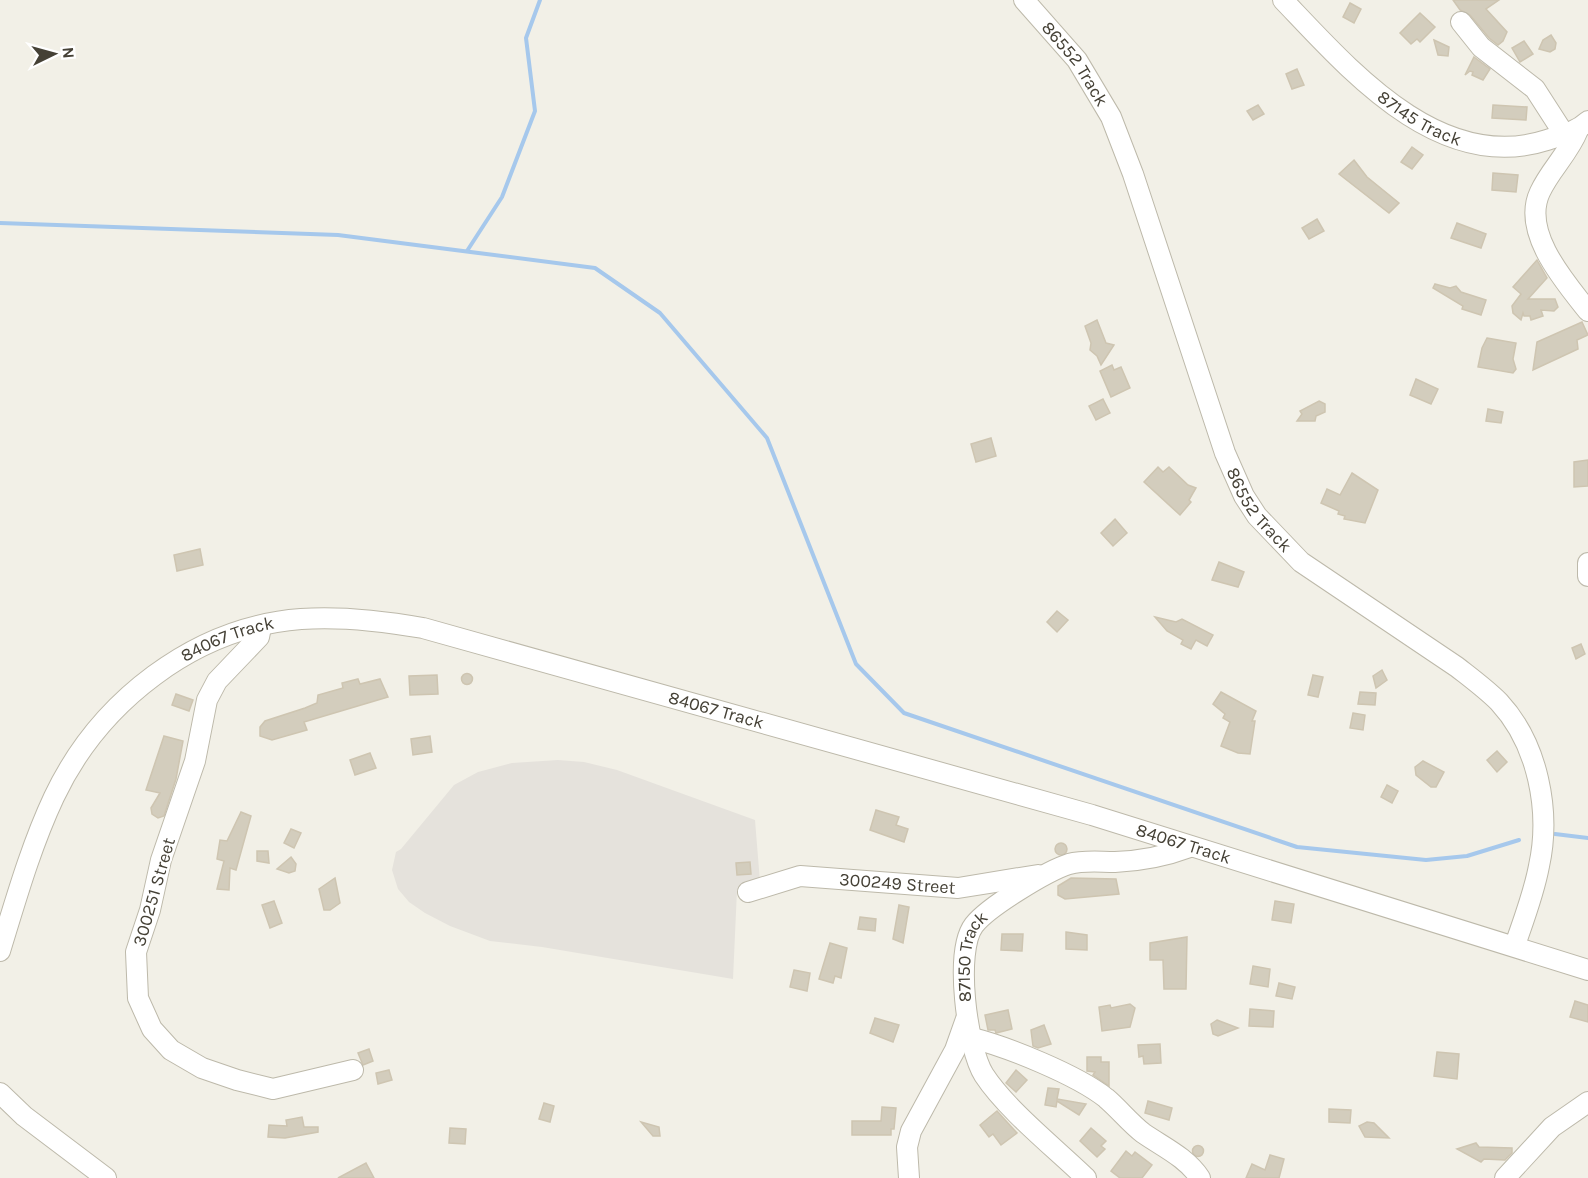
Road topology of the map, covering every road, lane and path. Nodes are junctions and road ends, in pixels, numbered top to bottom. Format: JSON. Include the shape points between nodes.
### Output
{"nodes":[{"id":1,"x":1024,"y":0,"type":"edge"},
{"id":2,"x":1283,"y":0,"type":"edge"},
{"id":3,"x":1461,"y":22,"type":"dead end"},
{"id":4,"x":1577,"y":128,"type":"edge"},
{"id":5,"x":1588,"y":310,"type":"edge"},
{"id":6,"x":1588,"y":562,"type":"edge"},
{"id":7,"x":1588,"y":576,"type":"edge"},
{"id":8,"x":261,"y":627,"type":"junction"},
{"id":9,"x":1190,"y":847,"type":"junction"},
{"id":10,"x":1047,"y":874,"type":"junction"},
{"id":11,"x":748,"y":892,"type":"dead end"},
{"id":12,"x":1515,"y":945,"type":"junction"},
{"id":13,"x":0,"y":951,"type":"edge"},
{"id":14,"x":1588,"y":970,"type":"edge"},
{"id":15,"x":966,"y":1019,"type":"junction"},
{"id":16,"x":972,"y":1038,"type":"junction"},
{"id":17,"x":353,"y":1070,"type":"dead end"},
{"id":18,"x":0,"y":1093,"type":"edge"},
{"id":19,"x":1588,"y":1102,"type":"edge"},
{"id":20,"x":907,"y":1157,"type":"junction"},
{"id":21,"x":105,"y":1178,"type":"edge"},
{"id":22,"x":896,"y":1178,"type":"edge"},
{"id":23,"x":909,"y":1178,"type":"edge"},
{"id":24,"x":1086,"y":1178,"type":"edge"},
{"id":25,"x":1200,"y":1178,"type":"edge"},
{"id":26,"x":1505,"y":1178,"type":"edge"}],
"edges":[{"from":1,"to":12,"type":"street","name":"86552 Track","via":[[1077,60],[1110,117],[1133,174],[1225,453],[1257,516],[1301,562],[1480,685],[1505,711],[1527,746],[1537,772],[1544,834],[1539,866]]},
{"from":2,"to":4,"type":"street","name":"87145 Track","via":[[1371,89],[1460,140],[1486,147],[1513,148]]},
{"from":3,"to":4,"type":"street","via":[[1481,47]]},
{"from":4,"to":5,"type":"street","via":[[1571,147],[1539,194],[1536,212],[1545,249],[1556,270]]},
{"from":6,"to":7,"type":"street"},
{"from":8,"to":9,"type":"street","name":"84067 Track","via":[[321,619],[370,620],[423,628],[1092,815]]},
{"from":8,"to":13,"type":"street","name":"84067 Track","via":[[232,635],[168,666],[127,697],[98,726],[54,797]]},
{"from":8,"to":17,"type":"street","name":"300251 Street","via":[[259,637],[217,681],[207,700],[195,761],[161,860],[136,952],[138,998],[152,1029],[171,1050],[202,1068],[237,1080],[273,1089]]},
{"from":9,"to":10,"type":"street","name":"87150 Track","via":[[1167,856],[1085,861]]},
{"from":9,"to":12,"type":"street","name":"84067 Track"},
{"from":10,"to":11,"type":"street","name":"300249 Street","via":[[958,888],[800,876]]},
{"from":10,"to":15,"type":"street","name":"87150 Track","via":[[988,912],[970,932],[965,949]]},
{"from":12,"to":14,"type":"street","name":"84067 Track"},
{"from":15,"to":16,"type":"street","name":"87150 Track"},
{"from":15,"to":20,"type":"street","via":[[955,1050],[911,1131]]},
{"from":16,"to":24,"type":"street","name":"87150 Track","via":[[980,1067],[990,1082]]},
{"from":16,"to":25,"type":"street","via":[[1089,1087],[1141,1131],[1193,1167]]},
{"from":18,"to":21,"type":"street"},
{"from":19,"to":26,"type":"street","via":[[1552,1127]]},
{"from":20,"to":22,"type":"street"},
{"from":20,"to":23,"type":"street"}]}
